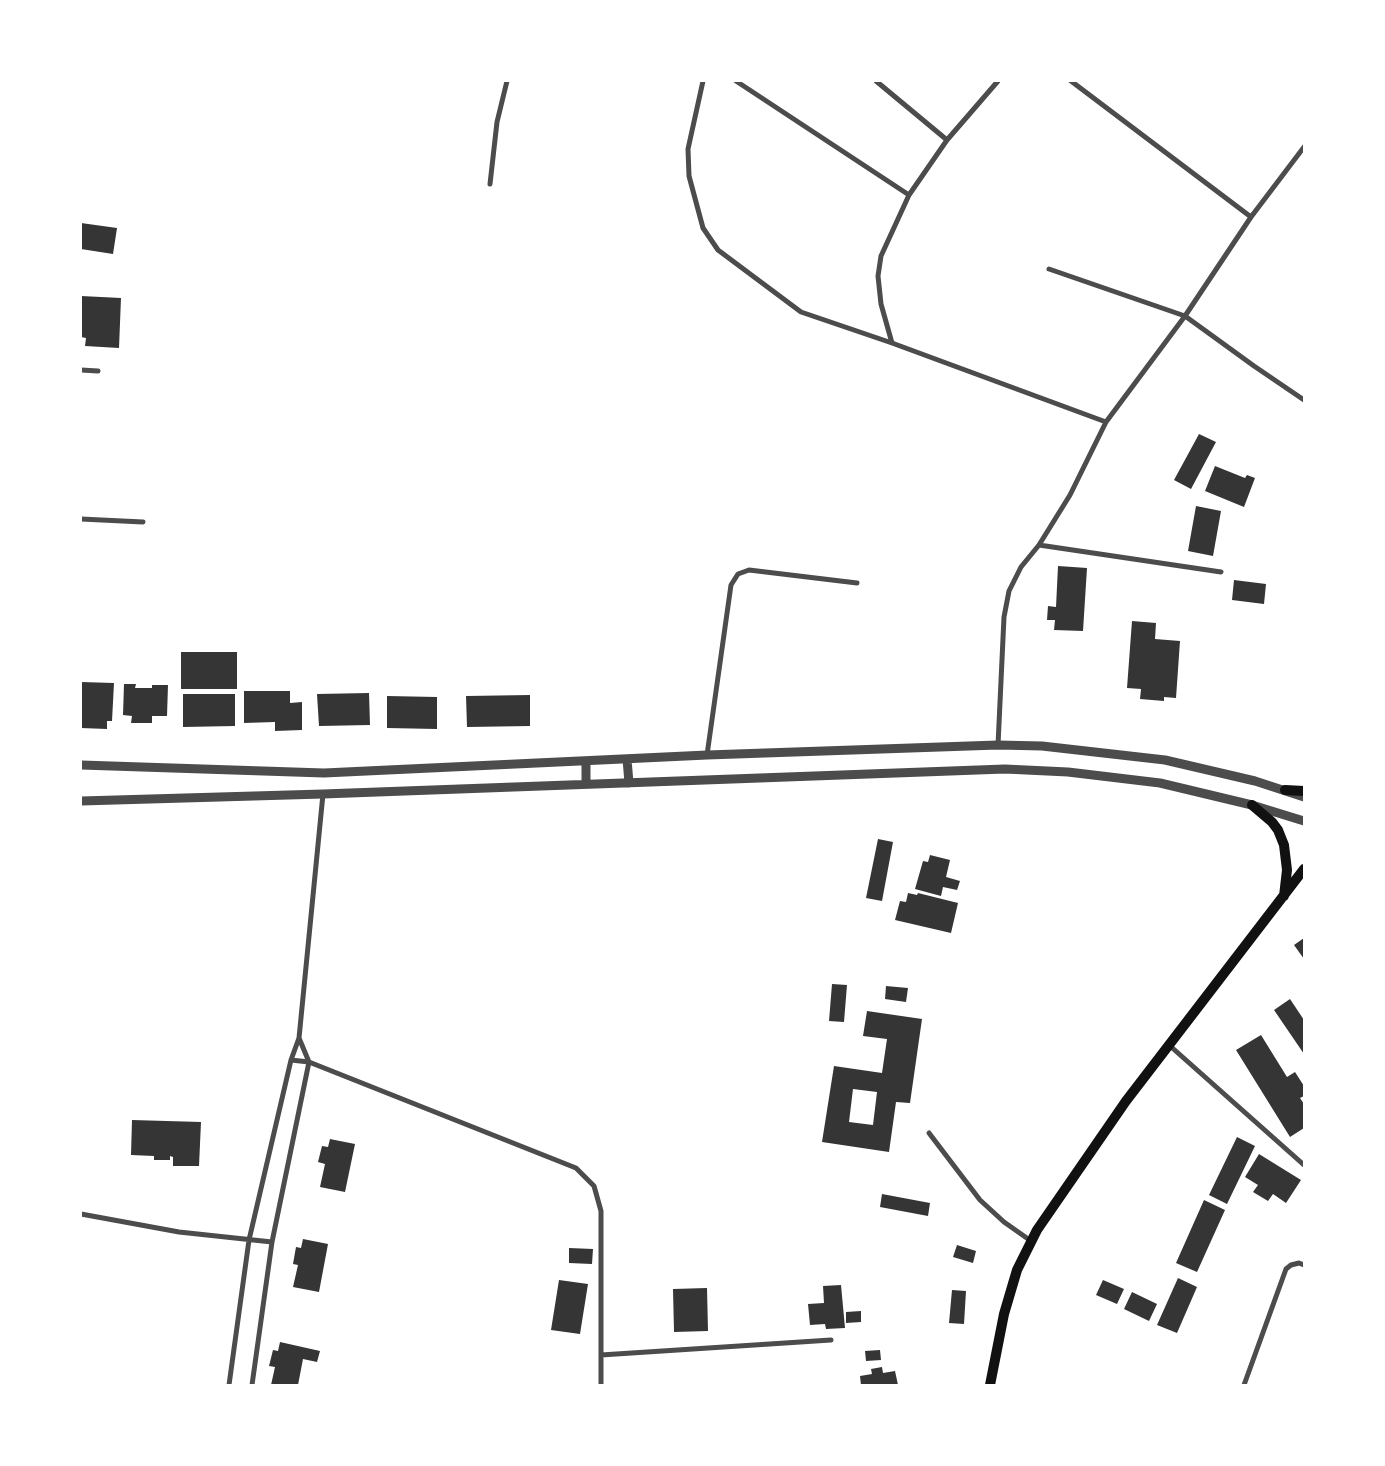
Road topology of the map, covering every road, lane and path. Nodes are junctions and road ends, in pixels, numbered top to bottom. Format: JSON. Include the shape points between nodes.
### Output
{"nodes":[{"id":1,"x":507,"y":81,"type":"edge"},
{"id":2,"x":703,"y":81,"type":"edge"},
{"id":3,"x":736,"y":81,"type":"edge"},
{"id":4,"x":876,"y":81,"type":"edge"},
{"id":5,"x":998,"y":81,"type":"edge"},
{"id":6,"x":1071,"y":81,"type":"edge"},
{"id":7,"x":947,"y":140,"type":"junction"},
{"id":8,"x":1304,"y":147,"type":"edge"},
{"id":9,"x":490,"y":184,"type":"dead end"},
{"id":10,"x":909,"y":195,"type":"junction"},
{"id":11,"x":1250,"y":216,"type":"junction"},
{"id":12,"x":1049,"y":269,"type":"dead end"},
{"id":13,"x":1185,"y":316,"type":"junction"},
{"id":14,"x":892,"y":343,"type":"junction"},
{"id":15,"x":81,"y":370,"type":"edge"},
{"id":16,"x":98,"y":371,"type":"dead end"},
{"id":17,"x":1304,"y":400,"type":"edge"},
{"id":18,"x":1106,"y":422,"type":"junction"},
{"id":19,"x":81,"y":518,"type":"edge"},
{"id":20,"x":143,"y":522,"type":"dead end"},
{"id":21,"x":1039,"y":545,"type":"junction"},
{"id":22,"x":1221,"y":572,"type":"dead end"},
{"id":23,"x":857,"y":583,"type":"dead end"},
{"id":24,"x":998,"y":745,"type":"junction"},
{"id":25,"x":707,"y":756,"type":"junction"},
{"id":26,"x":627,"y":759,"type":"junction"},
{"id":27,"x":586,"y":761,"type":"junction"},
{"id":28,"x":81,"y":764,"type":"edge"},
{"id":29,"x":629,"y":783,"type":"junction"},
{"id":30,"x":586,"y":784,"type":"junction"},
{"id":31,"x":1285,"y":790,"type":"junction"},
{"id":32,"x":1304,"y":791,"type":"edge"},
{"id":33,"x":323,"y":794,"type":"junction"},
{"id":34,"x":1304,"y":797,"type":"edge"},
{"id":35,"x":81,"y":800,"type":"edge"},
{"id":36,"x":1252,"y":805,"type":"junction"},
{"id":37,"x":1304,"y":821,"type":"edge"},
{"id":38,"x":1304,"y":869,"type":"edge"},
{"id":39,"x":1304,"y":881,"type":"edge"},
{"id":40,"x":1286,"y":893,"type":"junction"},
{"id":41,"x":299,"y":1038,"type":"junction"},
{"id":42,"x":1169,"y":1046,"type":"junction"},
{"id":43,"x":291,"y":1060,"type":"junction"},
{"id":44,"x":309,"y":1062,"type":"junction"},
{"id":45,"x":929,"y":1134,"type":"dead end"},
{"id":46,"x":1304,"y":1165,"type":"edge"},
{"id":47,"x":81,"y":1214,"type":"edge"},
{"id":48,"x":249,"y":1240,"type":"junction"},
{"id":49,"x":1031,"y":1240,"type":"junction"},
{"id":50,"x":272,"y":1242,"type":"junction"},
{"id":51,"x":1304,"y":1265,"type":"edge"},
{"id":52,"x":831,"y":1340,"type":"dead end"},
{"id":53,"x":601,"y":1355,"type":"junction"},
{"id":54,"x":229,"y":1385,"type":"edge"},
{"id":55,"x":252,"y":1385,"type":"edge"},
{"id":56,"x":601,"y":1385,"type":"edge"},
{"id":57,"x":990,"y":1385,"type":"edge"},
{"id":58,"x":1244,"y":1385,"type":"edge"}],
"edges":[{"from":1,"to":9,"type":"street","via":[[497,122]]},
{"from":2,"to":14,"type":"street","via":[[688,149],[689,176],[703,228],[718,250],[801,312]]},
{"from":3,"to":10,"type":"street"},
{"from":4,"to":7,"type":"street"},
{"from":5,"to":7,"type":"street"},
{"from":6,"to":11,"type":"street"},
{"from":7,"to":10,"type":"street"},
{"from":8,"to":11,"type":"street"},
{"from":10,"to":14,"type":"street","via":[[881,256],[878,276],[881,304]]},
{"from":11,"to":13,"type":"street"},
{"from":12,"to":13,"type":"street"},
{"from":13,"to":17,"type":"street"},
{"from":13,"to":18,"type":"street"},
{"from":14,"to":18,"type":"street"},
{"from":15,"to":16,"type":"street"},
{"from":18,"to":21,"type":"street","via":[[1070,495]]},
{"from":19,"to":20,"type":"street"},
{"from":21,"to":22,"type":"street"},
{"from":21,"to":24,"type":"street","via":[[1009,591],[1004,617]]},
{"from":23,"to":25,"type":"street","via":[[749,570],[738,574],[731,585]]},
{"from":24,"to":25,"type":"street"},
{"from":24,"to":31,"type":"street","via":[[1042,746],[1165,760]]},
{"from":25,"to":26,"type":"street"},
{"from":26,"to":27,"type":"street"},
{"from":26,"to":29,"type":"street"},
{"from":27,"to":28,"type":"street","via":[[324,773]]},
{"from":27,"to":30,"type":"street"},
{"from":29,"to":30,"type":"street"},
{"from":29,"to":36,"type":"street","via":[[1024,769],[1160,783]]},
{"from":30,"to":33,"type":"street"},
{"from":31,"to":32,"type":"main road"},
{"from":31,"to":34,"type":"street"},
{"from":33,"to":35,"type":"street"},
{"from":33,"to":41,"type":"street"},
{"from":36,"to":37,"type":"street"},
{"from":36,"to":40,"type":"main road","via":[[1272,822],[1284,845]]},
{"from":38,"to":40,"type":"main road"},
{"from":39,"to":40,"type":"main road"},
{"from":40,"to":42,"type":"main road"},
{"from":41,"to":43,"type":"street"},
{"from":41,"to":44,"type":"street"},
{"from":42,"to":46,"type":"street"},
{"from":42,"to":49,"type":"main road","via":[[1126,1101]]},
{"from":43,"to":44,"type":"street"},
{"from":43,"to":48,"type":"street"},
{"from":44,"to":50,"type":"street"},
{"from":44,"to":53,"type":"street","via":[[576,1168],[594,1186],[601,1211]]},
{"from":45,"to":49,"type":"street","via":[[980,1200]]},
{"from":47,"to":48,"type":"street","via":[[180,1232]]},
{"from":48,"to":50,"type":"street"},
{"from":48,"to":54,"type":"street"},
{"from":49,"to":57,"type":"main road","via":[[1017,1270],[1004,1314]]},
{"from":50,"to":55,"type":"street"},
{"from":51,"to":58,"type":"street","via":[[1299,1263],[1286,1269]]},
{"from":52,"to":53,"type":"street"},
{"from":53,"to":56,"type":"street"}]}
